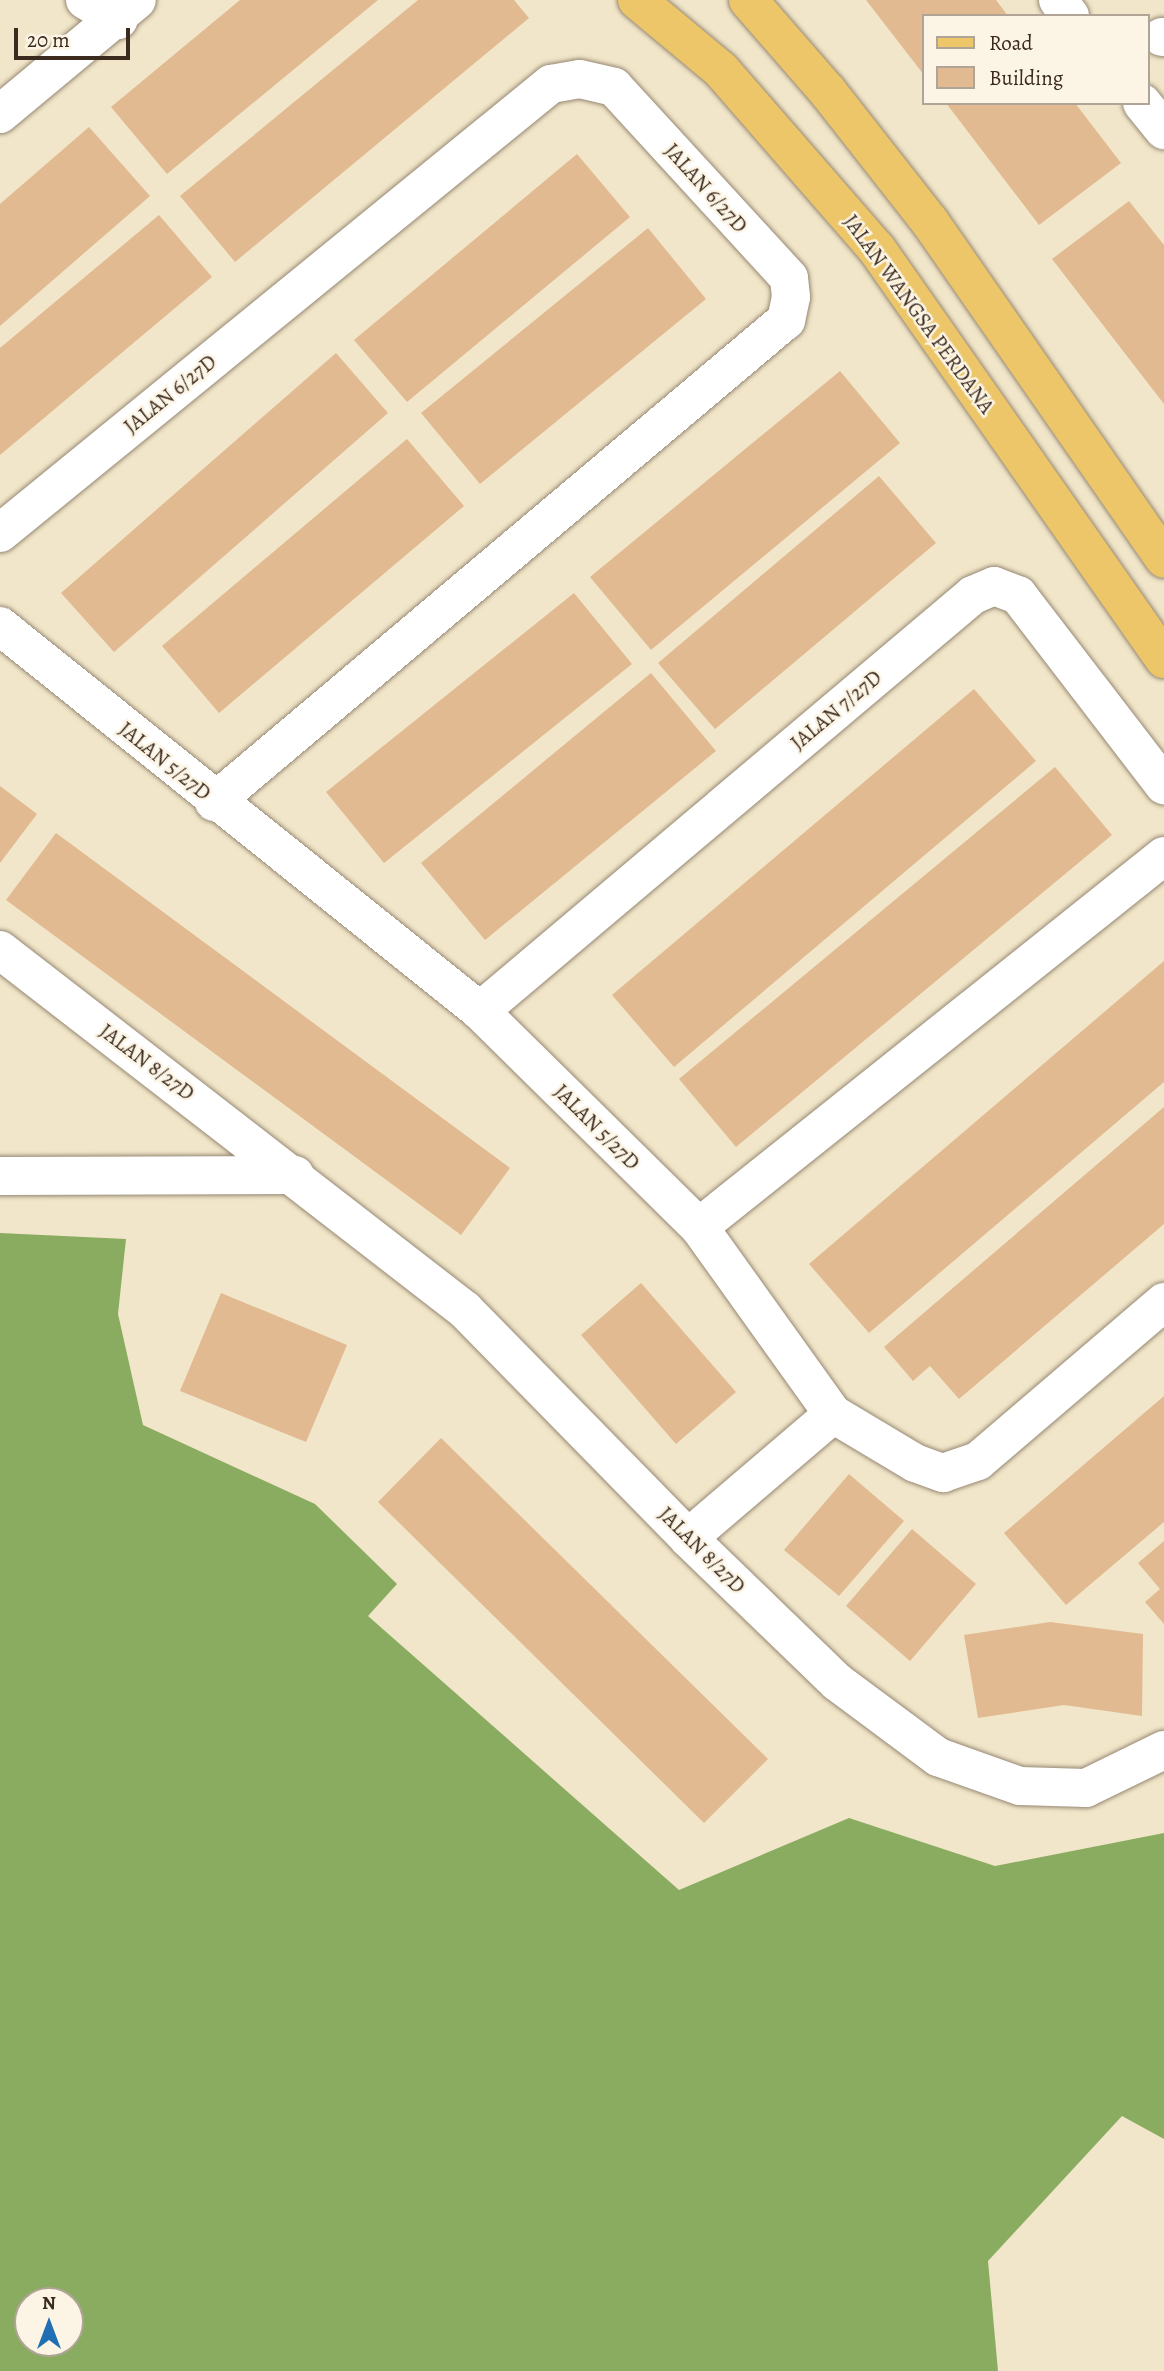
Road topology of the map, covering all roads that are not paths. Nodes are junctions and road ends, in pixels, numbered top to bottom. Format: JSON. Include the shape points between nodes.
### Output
{"nodes":[{"id":1,"x":85,"y":0,"type":"edge"},
{"id":2,"x":637,"y":0,"type":"edge"},
{"id":3,"x":748,"y":0,"type":"edge"},
{"id":4,"x":127,"y":10,"type":"edge"},
{"id":5,"x":1144,"y":105,"type":"edge"},
{"id":6,"x":0,"y":114,"type":"edge"},
{"id":7,"x":1164,"y":130,"type":"edge"},
{"id":8,"x":0,"y":533,"type":"edge"},
{"id":9,"x":1164,"y":559,"type":"edge"},
{"id":10,"x":0,"y":626,"type":"edge"},
{"id":11,"x":1164,"y":659,"type":"edge"},
{"id":12,"x":1164,"y":785,"type":"edge"},
{"id":13,"x":214,"y":802,"type":"junction"},
{"id":14,"x":1164,"y":856,"type":"edge"},
{"id":15,"x":0,"y":950,"type":"edge"},
{"id":16,"x":480,"y":1011,"type":"junction"},
{"id":17,"x":295,"y":1175,"type":"junction"},
{"id":18,"x":0,"y":1176,"type":"edge"},
{"id":19,"x":699,"y":1227,"type":"junction"},
{"id":20,"x":1164,"y":1302,"type":"edge"},
{"id":21,"x":833,"y":1414,"type":"junction"},
{"id":22,"x":688,"y":1538,"type":"junction"},
{"id":23,"x":1164,"y":1750,"type":"edge"}],
"edges":[{"from":1,"to":4,"type":"street"},
{"from":2,"to":11,"type":"main road","name":"JALAN WANGSA PERDANA","via":[[721,70],[876,248]]},
{"from":3,"to":9,"type":"main road","via":[[828,92],[930,222]]},
{"from":4,"to":6,"type":"street"},
{"from":5,"to":7,"type":"street"},
{"from":8,"to":13,"type":"street","name":"JALAN 6/27D","via":[[551,84],[580,79],[614,87],[789,278],[786,320]]},
{"from":10,"to":13,"type":"street","name":"JALAN 5/27D"},
{"from":12,"to":16,"type":"street","name":"JALAN 7/27D","via":[[1018,595],[994,586],[973,595]]},
{"from":13,"to":16,"type":"street","name":"JALAN 5/27D"},
{"from":14,"to":19,"type":"street"},
{"from":15,"to":17,"type":"street","name":"JALAN 8/27D"},
{"from":16,"to":19,"type":"street","name":"JALAN 5/27D"},
{"from":17,"to":18,"type":"street"},
{"from":17,"to":22,"type":"street","name":"JALAN 8/27D","via":[[465,1310]]},
{"from":19,"to":21,"type":"street","name":"JALAN 5/27D"},
{"from":20,"to":21,"type":"street","name":"JALAN 5/27D","via":[[978,1461],[943,1472],[915,1463]]},
{"from":21,"to":22,"type":"street"},
{"from":22,"to":23,"type":"street","name":"JALAN 8/27D","via":[[837,1682],[937,1757],[1020,1786],[1086,1788]]}]}
